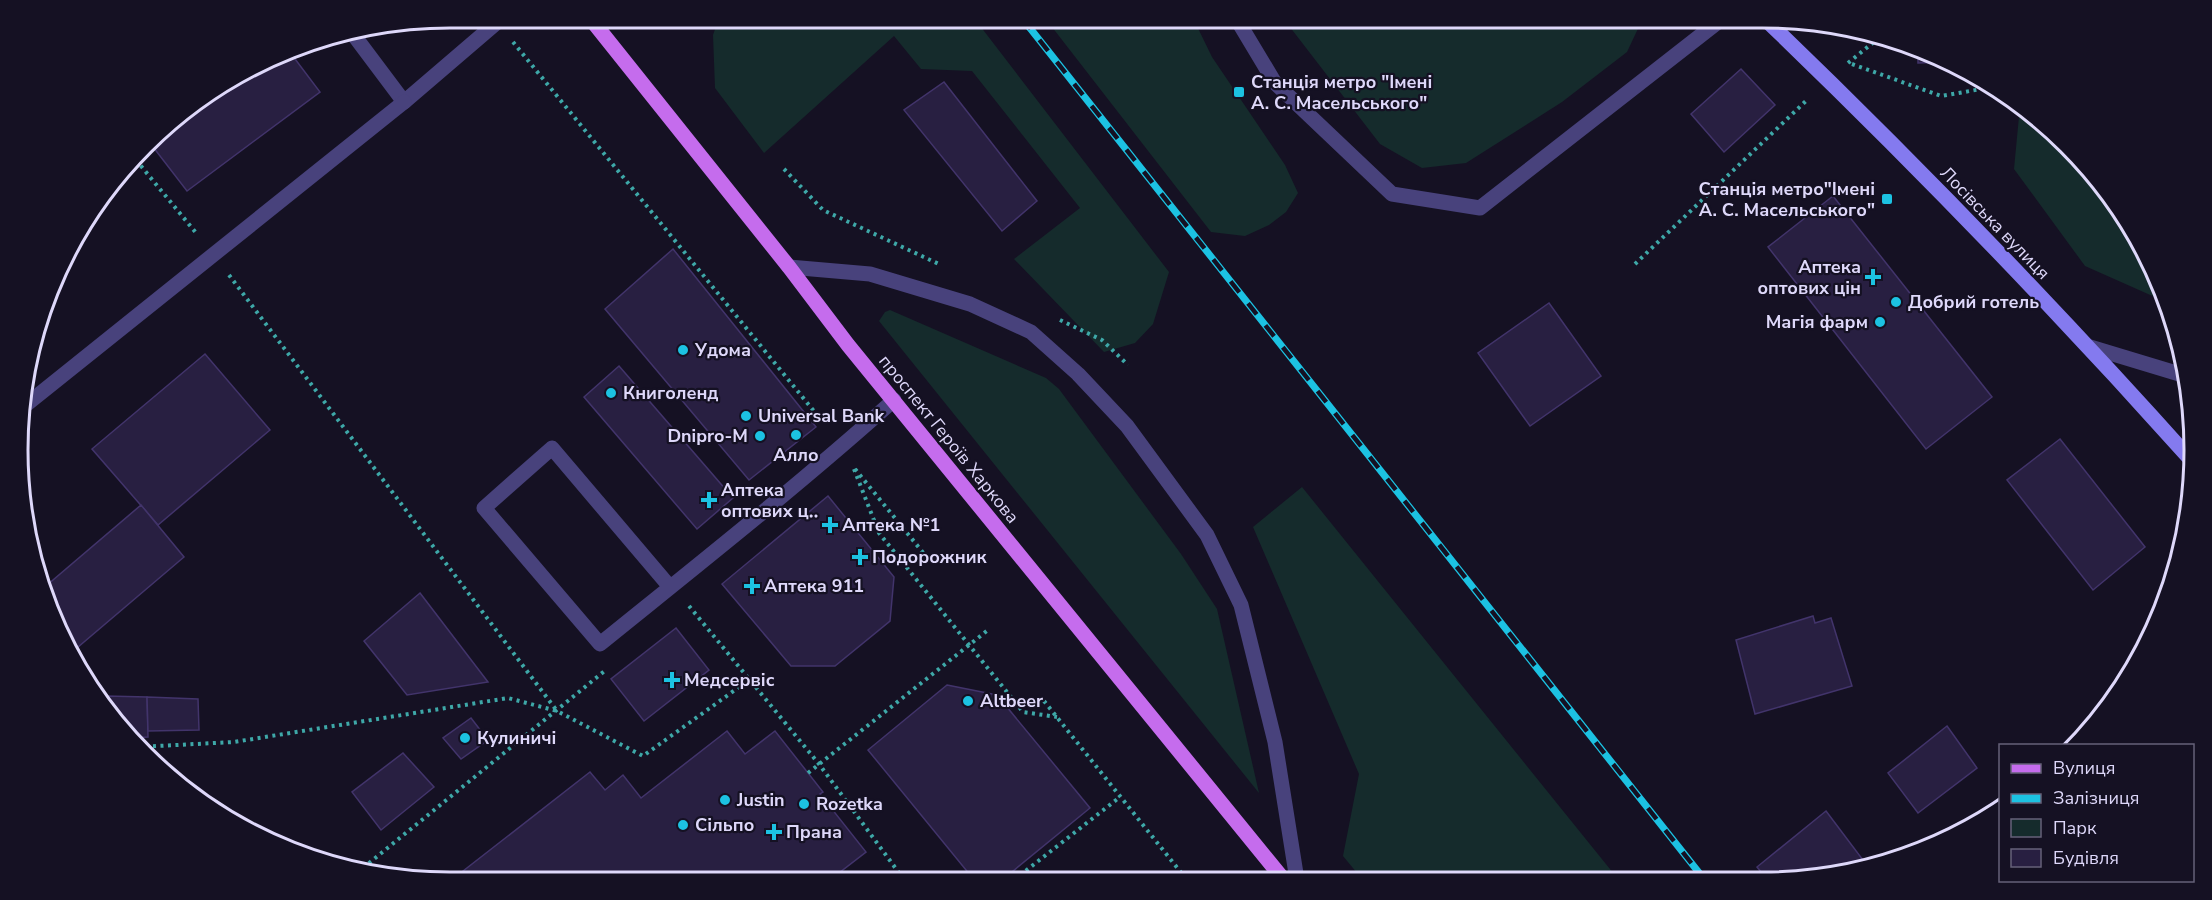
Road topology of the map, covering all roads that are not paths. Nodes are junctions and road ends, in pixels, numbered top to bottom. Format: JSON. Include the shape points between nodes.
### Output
{"nodes":[{"id":1,"x":490,"y":28,"type":"edge"},
{"id":2,"x":598,"y":28,"type":"edge"},
{"id":3,"x":1242,"y":28,"type":"edge"},
{"id":4,"x":1710,"y":28,"type":"edge"},
{"id":5,"x":1775,"y":28,"type":"edge"},
{"id":6,"x":357,"y":39,"type":"edge"},
{"id":7,"x":404,"y":102,"type":"junction"},
{"id":8,"x":789,"y":267,"type":"junction"},
{"id":9,"x":2090,"y":347,"type":"junction"},
{"id":10,"x":2176,"y":373,"type":"edge"},
{"id":11,"x":31,"y":400,"type":"edge"},
{"id":12,"x":894,"y":400,"type":"junction"},
{"id":13,"x":2184,"y":452,"type":"edge"},
{"id":14,"x":670,"y":587,"type":"junction"},
{"id":15,"x":1278,"y":872,"type":"edge"},
{"id":16,"x":1296,"y":872,"type":"edge"}],
"edges":[{"from":1,"to":7,"type":"lane"},
{"from":2,"to":8,"type":"main road","name":"проспект Героїв Харкова"},
{"from":3,"to":4,"type":"lane","via":[[1275,83],[1392,194],[1480,208]]},
{"from":5,"to":9,"type":"main road","name":"Лосівська вулиця"},
{"from":6,"to":7,"type":"lane"},
{"from":7,"to":11,"type":"lane"},
{"from":8,"to":12,"type":"main road","name":"проспект Героїв Харкова"},
{"from":8,"to":16,"type":"lane","via":[[870,274],[970,304],[1031,332],[1127,426],[1207,535],[1242,604],[1275,742]]},
{"from":9,"to":10,"type":"lane"},
{"from":9,"to":13,"type":"main road","name":"Лосівська вулиця"},
{"from":12,"to":14,"type":"lane"},
{"from":12,"to":15,"type":"main road","name":"проспект Героїв Харкова"},
{"from":14,"to":14,"type":"lane","via":[[552,448],[483,508],[600,644]]}]}
